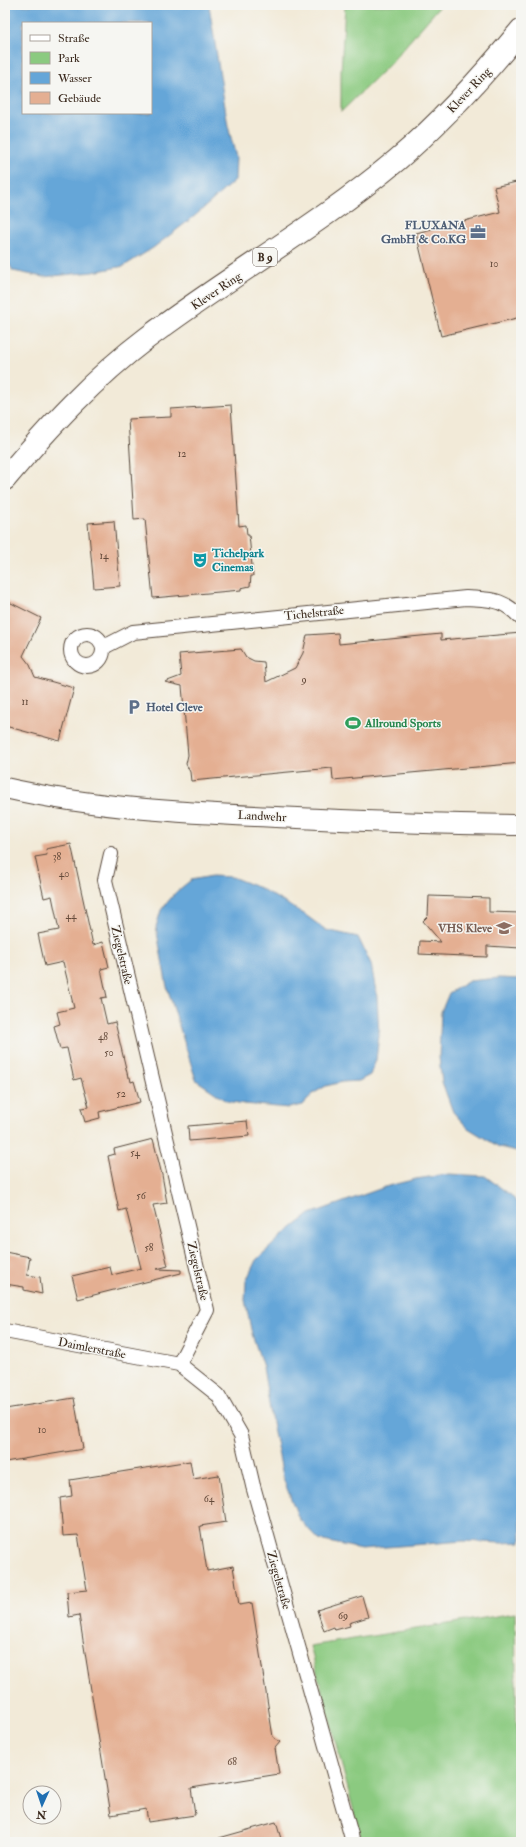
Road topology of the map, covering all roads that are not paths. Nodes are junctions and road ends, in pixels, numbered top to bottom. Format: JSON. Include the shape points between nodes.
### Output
{"nodes":[{"id":1,"x":521,"y":30,"type":"edge"},
{"id":2,"x":5,"y":479,"type":"edge"},
{"id":3,"x":521,"y":618,"type":"edge"},
{"id":4,"x":104,"y":646,"type":"dead end"},
{"id":5,"x":5,"y":788,"type":"edge"},
{"id":6,"x":521,"y":825,"type":"edge"},
{"id":7,"x":111,"y":854,"type":"dead end"},
{"id":8,"x":5,"y":1331,"type":"edge"},
{"id":9,"x":179,"y":1364,"type":"junction"},
{"id":10,"x":353,"y":1842,"type":"edge"}],
"edges":[{"from":1,"to":2,"type":"main road","name":"Klever Ring","number":"B 9","via":[[446,115],[397,160],[309,227],[146,339],[47,429]]},
{"from":3,"to":4,"type":"street","name":"Tichelstraße","via":[[513,609],[498,600],[466,598],[134,632]]},
{"from":5,"to":6,"type":"main road","name":"Landwehr","via":[[120,807],[180,813]]},
{"from":7,"to":9,"type":"street","name":"Ziegelstraße","via":[[105,880],[207,1310]]},
{"from":8,"to":9,"type":"street","name":"Daimlerstraße"},
{"from":9,"to":10,"type":"street","name":"Ziegelstraße","via":[[218,1395],[241,1435],[255,1494]]}]}
